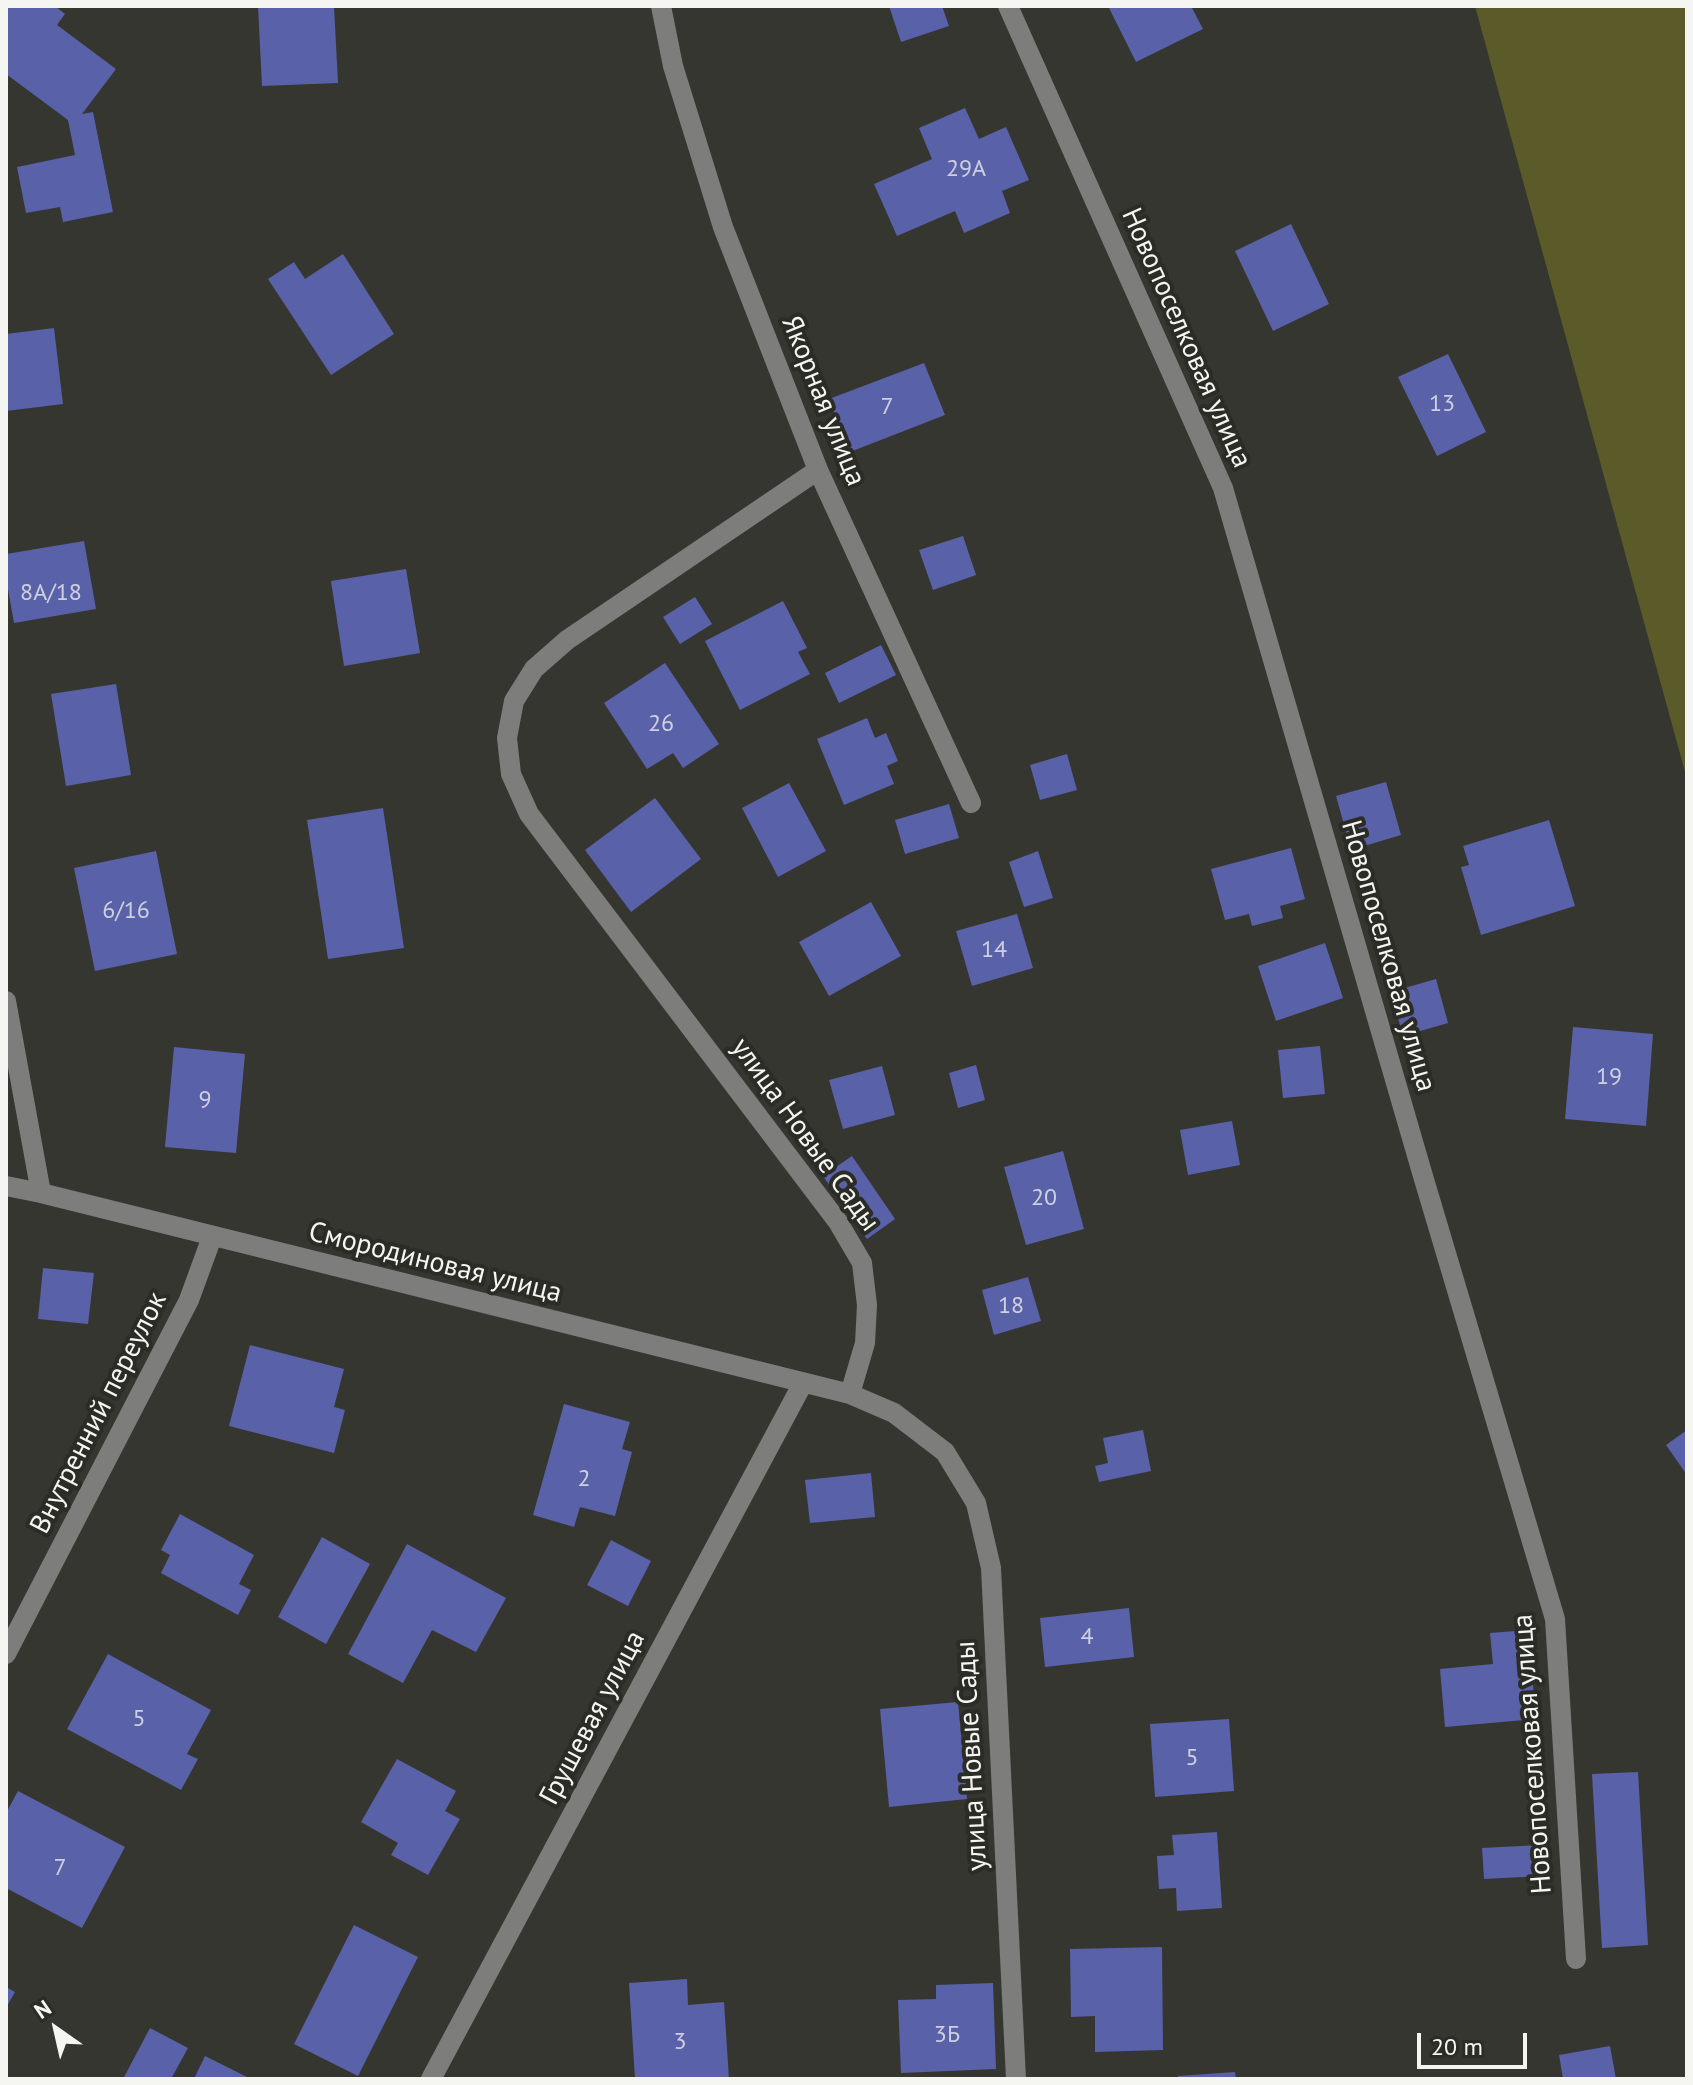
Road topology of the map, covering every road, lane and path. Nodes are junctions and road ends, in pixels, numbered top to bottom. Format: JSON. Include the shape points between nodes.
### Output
{"nodes":[{"id":1,"x":661,"y":6,"type":"edge"},
{"id":2,"x":1008,"y":6,"type":"edge"},
{"id":3,"x":818,"y":470,"type":"junction"},
{"id":4,"x":971,"y":803,"type":"dead end"},
{"id":5,"x":6,"y":1001,"type":"edge"},
{"id":6,"x":6,"y":1186,"type":"edge"},
{"id":7,"x":41,"y":1193,"type":"junction"},
{"id":8,"x":212,"y":1237,"type":"junction"},
{"id":9,"x":803,"y":1383,"type":"junction"},
{"id":10,"x":850,"y":1394,"type":"junction"},
{"id":11,"x":6,"y":1654,"type":"edge"},
{"id":12,"x":1576,"y":1959,"type":"dead end"},
{"id":13,"x":431,"y":2079,"type":"edge"},
{"id":14,"x":1016,"y":2079,"type":"edge"}],
"edges":[{"from":1,"to":3,"type":"street","name":"Якорная улица","via":[[673,66],[723,227]]},
{"from":2,"to":12,"type":"street","name":"Новопоселковая улица","via":[[1223,488],[1555,1619]]},
{"from":3,"to":4,"type":"street","name":"Якорная улица"},
{"from":3,"to":10,"type":"street","name":"улица Новые Сады","via":[[567,640],[534,669],[514,701],[507,738],[511,774],[529,814],[838,1222],[862,1263],[865,1343]]},
{"from":5,"to":7,"type":"street"},
{"from":6,"to":7,"type":"street","name":"Смородиновая улица"},
{"from":7,"to":8,"type":"street","name":"Смородиновая улица"},
{"from":8,"to":9,"type":"street","name":"Смородиновая улица"},
{"from":8,"to":11,"type":"street","name":"Внутренний переулок","via":[[189,1300]]},
{"from":9,"to":10,"type":"street","name":"Смородиновая улица"},
{"from":9,"to":13,"type":"street","name":"Грушевая улица"},
{"from":10,"to":14,"type":"street","name":"улица Новые Сады","via":[[894,1413],[945,1452],[976,1503],[991,1568]]}]}
